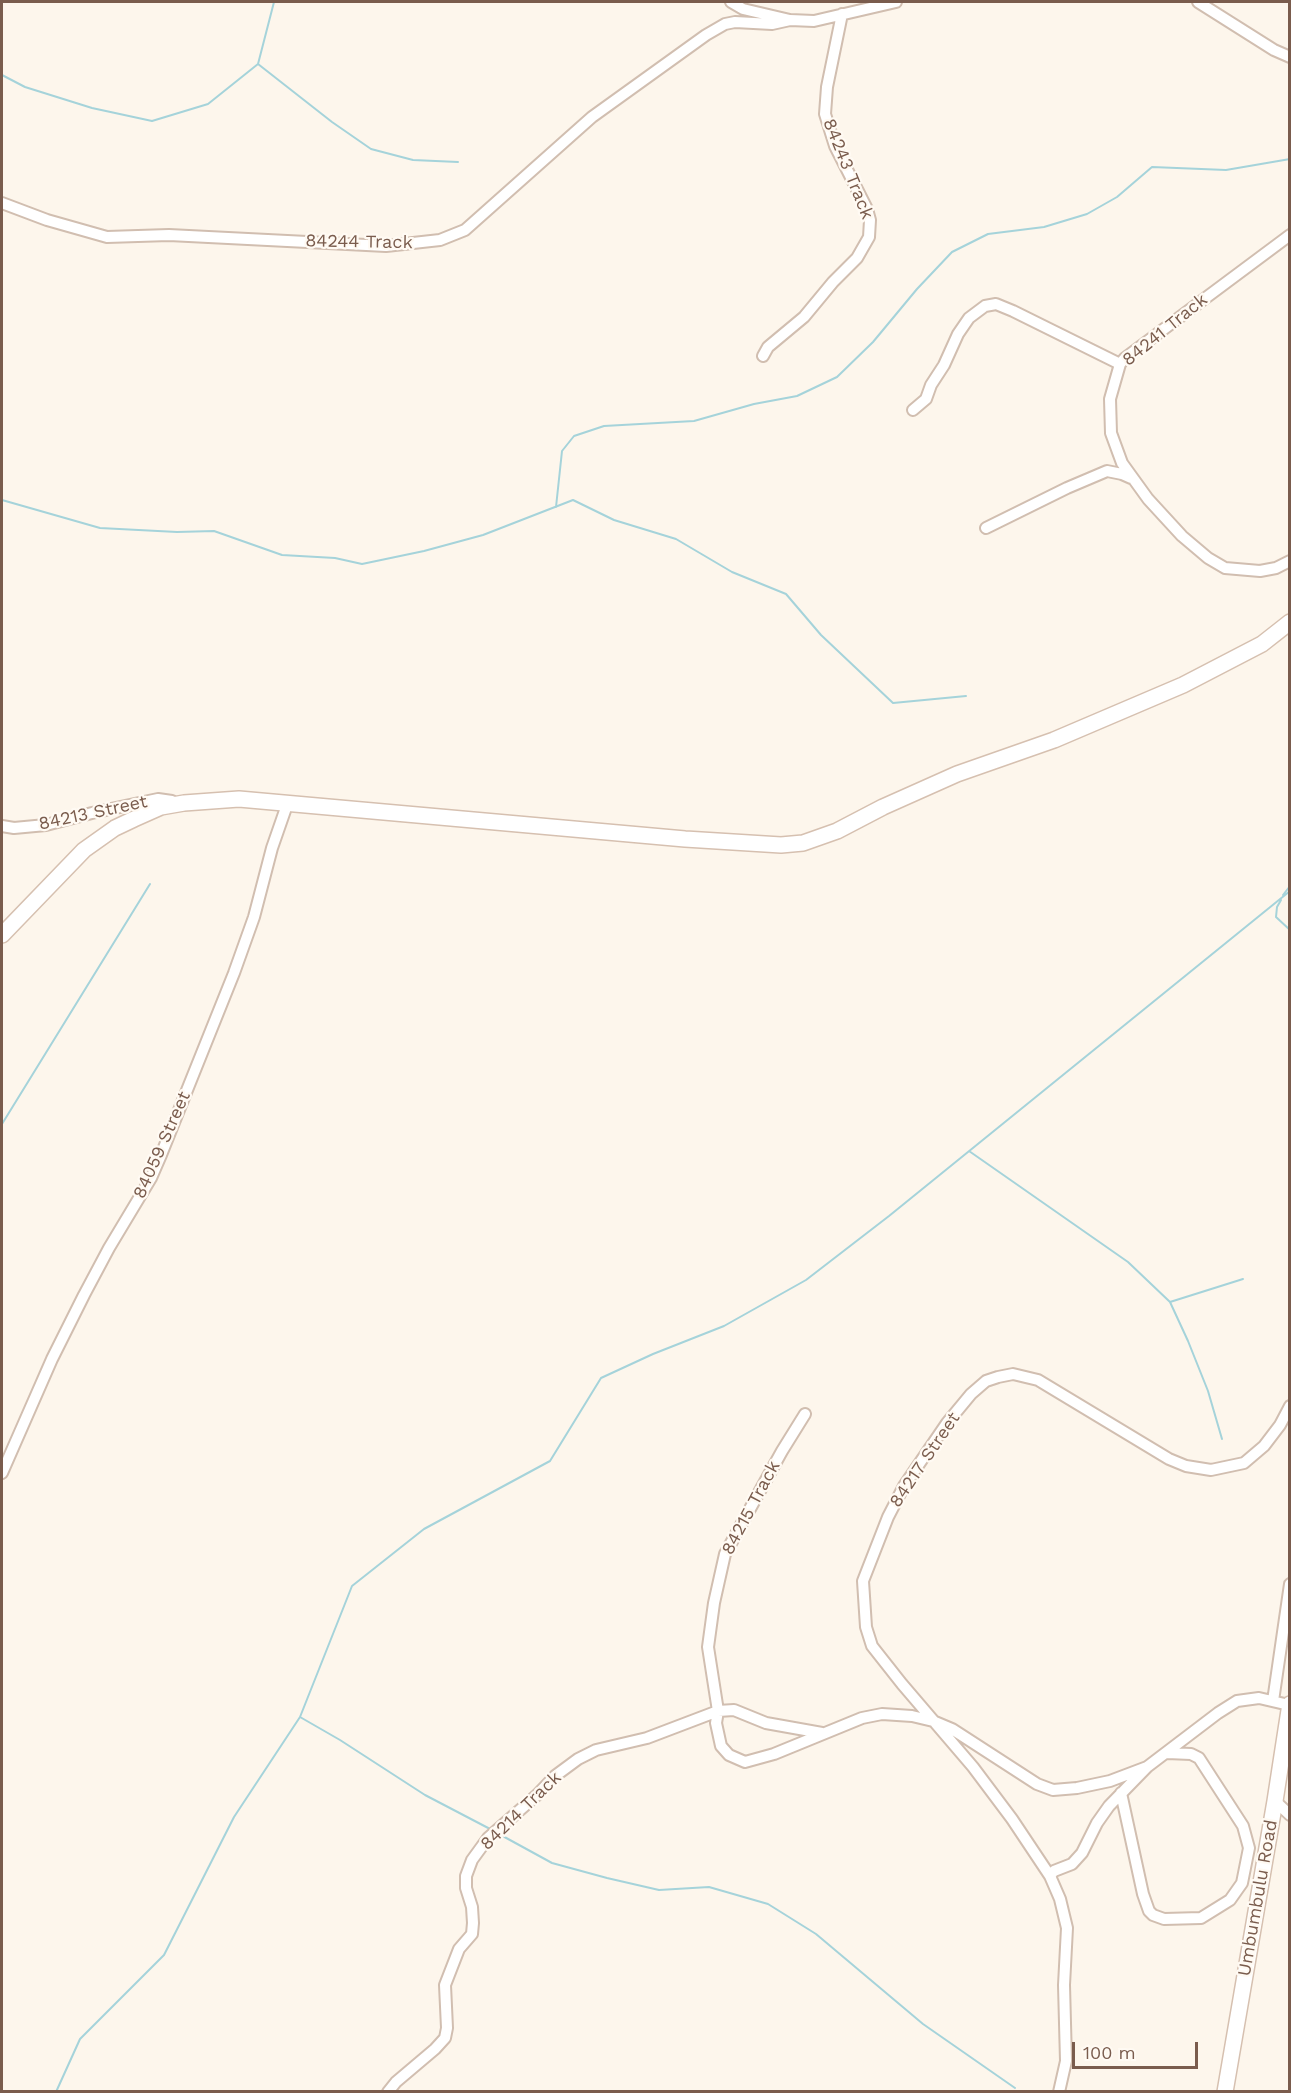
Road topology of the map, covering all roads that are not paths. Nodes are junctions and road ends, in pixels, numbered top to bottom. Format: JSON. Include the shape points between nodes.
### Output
{"nodes":[{"id":1,"x":731,"y":2,"type":"edge"},
{"id":2,"x":896,"y":2,"type":"edge"},
{"id":3,"x":1198,"y":2,"type":"edge"},
{"id":4,"x":842,"y":14,"type":"junction"},
{"id":5,"x":790,"y":20,"type":"junction"},
{"id":6,"x":1290,"y":57,"type":"edge"},
{"id":7,"x":2,"y":203,"type":"edge"},
{"id":8,"x":1290,"y":235,"type":"edge"},
{"id":9,"x":763,"y":356,"type":"dead end"},
{"id":10,"x":1120,"y":364,"type":"junction"},
{"id":11,"x":913,"y":410,"type":"dead end"},
{"id":12,"x":1134,"y":480,"type":"junction"},
{"id":13,"x":986,"y":528,"type":"dead end"},
{"id":14,"x":1290,"y":561,"type":"edge"},
{"id":15,"x":1290,"y":622,"type":"edge"},
{"id":16,"x":288,"y":802,"type":"junction"},
{"id":17,"x":184,"y":803,"type":"junction"},
{"id":18,"x":2,"y":826,"type":"edge"},
{"id":19,"x":2,"y":935,"type":"edge"},
{"id":20,"x":1290,"y":1406,"type":"edge"},
{"id":21,"x":805,"y":1414,"type":"dead end"},
{"id":22,"x":2,"y":1473,"type":"edge"},
{"id":23,"x":1290,"y":1584,"type":"edge"},
{"id":24,"x":1273,"y":1701,"type":"junction"},
{"id":25,"x":1289,"y":1705,"type":"edge"},
{"id":26,"x":718,"y":1711,"type":"junction"},
{"id":27,"x":933,"y":1721,"type":"junction"},
{"id":28,"x":822,"y":1733,"type":"junction"},
{"id":29,"x":1167,"y":1753,"type":"junction"},
{"id":30,"x":1147,"y":1767,"type":"junction"},
{"id":31,"x":1121,"y":1793,"type":"junction"},
{"id":32,"x":1275,"y":1801,"type":"junction"},
{"id":33,"x":1290,"y":1815,"type":"edge"},
{"id":34,"x":1050,"y":1876,"type":"junction"},
{"id":35,"x":388,"y":2091,"type":"edge"},
{"id":36,"x":1059,"y":2091,"type":"edge"},
{"id":37,"x":1225,"y":2091,"type":"edge"}],
"edges":[{"from":1,"to":5,"type":"street","via":[[743,9]]},
{"from":2,"to":4,"type":"street"},
{"from":3,"to":6,"type":"street"},
{"from":4,"to":5,"type":"street","via":[[814,21]]},
{"from":4,"to":9,"type":"street","name":"84243 Track","via":[[825,114],[835,146],[867,209],[869,237],[857,258]]},
{"from":5,"to":7,"type":"street","name":"84244 Track","via":[[772,24],[735,22],[706,35],[592,117],[465,230],[440,240],[386,246],[168,235],[107,237]]},
{"from":8,"to":10,"type":"street","name":"84241 Track"},
{"from":10,"to":11,"type":"street","via":[[1013,311],[996,304],[985,306],[969,318],[926,399]]},
{"from":10,"to":12,"type":"street","name":"84241 Track","via":[[1110,399],[1111,433],[1122,463]]},
{"from":12,"to":13,"type":"street","via":[[1107,471]]},
{"from":12,"to":14,"type":"street","name":"84241 Track","via":[[1182,536],[1226,568],[1260,571]]},
{"from":15,"to":16,"type":"street","via":[[1262,644],[1183,685],[1054,740],[957,774],[803,843],[685,839]]},
{"from":16,"to":17,"type":"street","via":[[239,799]]},
{"from":16,"to":22,"type":"street","name":"84059 Street","via":[[234,973],[161,1155],[52,1359]]},
{"from":17,"to":18,"type":"street","name":"84213 Street","via":[[158,799],[46,825]]},
{"from":17,"to":19,"type":"street","via":[[161,807],[134,819],[84,850]]},
{"from":20,"to":27,"type":"street","name":"84217 Street","via":[[1258,1452],[1244,1463],[1211,1470],[1169,1459],[1038,1380],[1013,1374],[986,1381],[971,1394],[904,1486],[863,1581],[866,1627],[872,1646]]},
{"from":21,"to":26,"type":"street","name":"84215 Track","via":[[725,1554],[708,1647]]},
{"from":23,"to":24,"type":"street"},
{"from":24,"to":25,"type":"street"},
{"from":24,"to":29,"type":"street","via":[[1237,1701]]},
{"from":25,"to":32,"type":"street","name":"Umbumbulu Road"},
{"from":26,"to":28,"type":"street","name":"84214 Track","via":[[734,1710],[766,1723]]},
{"from":26,"to":28,"type":"street","name":"84215 Track","via":[[716,1723],[721,1746],[729,1755],[745,1762]]},
{"from":26,"to":35,"type":"street","name":"84214 Track","via":[[578,1759],[488,1838],[466,1876],[472,1934],[459,1949],[445,1985],[445,2038]]},
{"from":27,"to":28,"type":"street","via":[[882,1713]]},
{"from":27,"to":30,"type":"street","via":[[1053,1790],[1110,1780]]},
{"from":27,"to":34,"type":"street","name":"84217 Street","via":[[973,1767]]},
{"from":29,"to":30,"type":"street"},
{"from":29,"to":31,"type":"street","via":[[1199,1758],[1244,1826],[1249,1848],[1242,1883],[1230,1900],[1201,1918],[1153,1916],[1141,1884]]},
{"from":30,"to":31,"type":"street"},
{"from":31,"to":34,"type":"street","via":[[1097,1823],[1082,1853],[1072,1864]]},
{"from":32,"to":33,"type":"street"},
{"from":32,"to":37,"type":"street","name":"Umbumbulu Road"},
{"from":34,"to":36,"type":"street","name":"84217 Street","via":[[1067,1928],[1066,2061]]}]}
